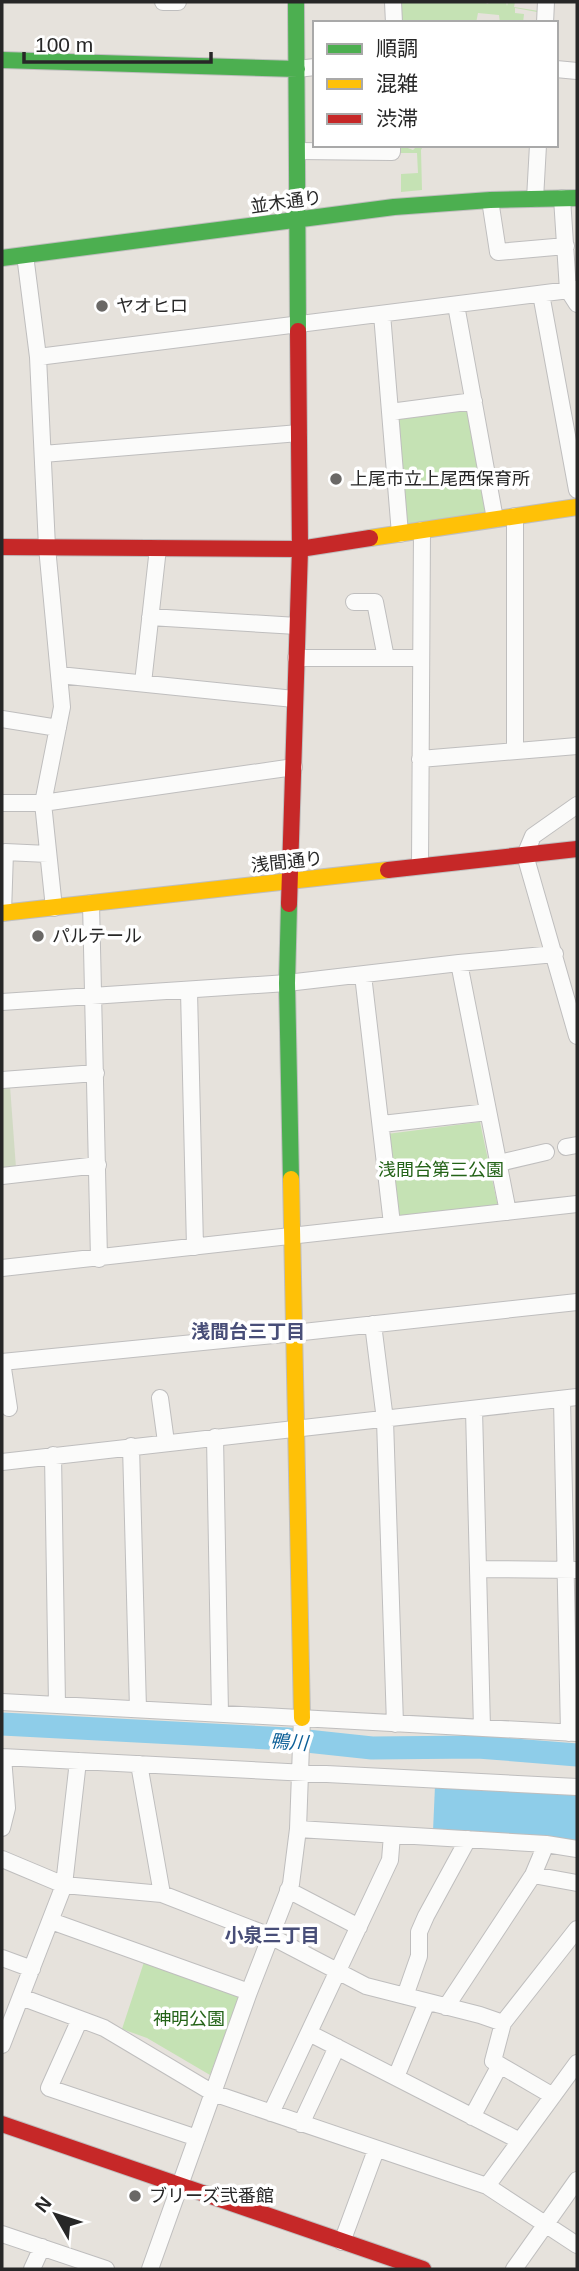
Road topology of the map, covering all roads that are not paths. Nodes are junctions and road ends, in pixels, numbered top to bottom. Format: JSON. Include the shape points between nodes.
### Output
{"nodes":[{"id":1,"x":163,"y":2,"type":"edge"},
{"id":2,"x":178,"y":2,"type":"edge"},
{"id":3,"x":296,"y":2,"type":"edge"},
{"id":4,"x":393,"y":2,"type":"edge"},
{"id":5,"x":546,"y":2,"type":"edge"},
{"id":6,"x":394,"y":21,"type":"edge"},
{"id":7,"x":545,"y":21,"type":"edge"},
{"id":8,"x":2,"y":60,"type":"edge"},
{"id":9,"x":313,"y":67,"type":"edge"},
{"id":10,"x":297,"y":69,"type":"junction"},
{"id":11,"x":558,"y":69,"type":"edge"},
{"id":12,"x":577,"y":71,"type":"edge"},
{"id":13,"x":392,"y":147,"type":"edge"},
{"id":14,"x":538,"y":147,"type":"edge"},
{"id":15,"x":299,"y":151,"type":"junction"},
{"id":16,"x":570,"y":198,"type":"edge"},
{"id":17,"x":535,"y":199,"type":"junction"},
{"id":18,"x":490,"y":200,"type":"junction"},
{"id":19,"x":299,"y":219,"type":"junction"},
{"id":20,"x":566,"y":246,"type":"junction"},
{"id":21,"x":25,"y":256,"type":"junction"},
{"id":22,"x":2,"y":258,"type":"edge"},
{"id":23,"x":541,"y":294,"type":"junction"},
{"id":24,"x":574,"y":294,"type":"edge"},
{"id":25,"x":456,"y":305,"type":"junction"},
{"id":26,"x":383,"y":314,"type":"junction"},
{"id":27,"x":299,"y":325,"type":"junction"},
{"id":28,"x":38,"y":357,"type":"junction"},
{"id":29,"x":474,"y":401,"type":"junction"},
{"id":30,"x":390,"y":412,"type":"junction"},
{"id":31,"x":299,"y":433,"type":"junction"},
{"id":32,"x":43,"y":454,"type":"junction"},
{"id":33,"x":577,"y":490,"type":"edge"},
{"id":34,"x":577,"y":507,"type":"edge"},
{"id":35,"x":515,"y":516,"type":"junction"},
{"id":36,"x":495,"y":519,"type":"junction"},
{"id":37,"x":422,"y":530,"type":"junction"},
{"id":38,"x":400,"y":534,"type":"junction"},
{"id":39,"x":2,"y":547,"type":"edge"},
{"id":40,"x":47,"y":547,"type":"junction"},
{"id":41,"x":158,"y":548,"type":"junction"},
{"id":42,"x":300,"y":549,"type":"junction"},
{"id":43,"x":354,"y":602,"type":"dead end"},
{"id":44,"x":150,"y":617,"type":"junction"},
{"id":45,"x":297,"y":626,"type":"junction"},
{"id":46,"x":296,"y":658,"type":"junction"},
{"id":47,"x":386,"y":658,"type":"junction"},
{"id":48,"x":421,"y":659,"type":"junction"},
{"id":49,"x":59,"y":675,"type":"junction"},
{"id":50,"x":143,"y":683,"type":"junction"},
{"id":51,"x":294,"y":699,"type":"junction"},
{"id":52,"x":2,"y":719,"type":"edge"},
{"id":53,"x":58,"y":728,"type":"junction"},
{"id":54,"x":577,"y":747,"type":"edge"},
{"id":55,"x":515,"y":751,"type":"junction"},
{"id":56,"x":420,"y":759,"type":"junction"},
{"id":57,"x":294,"y":766,"type":"junction"},
{"id":58,"x":2,"y":803,"type":"edge"},
{"id":59,"x":43,"y":803,"type":"junction"},
{"id":60,"x":577,"y":805,"type":"edge"},
{"id":61,"x":577,"y":849,"type":"edge"},
{"id":62,"x":48,"y":854,"type":"junction"},
{"id":63,"x":525,"y":855,"type":"junction"},
{"id":64,"x":420,"y":866,"type":"junction"},
{"id":65,"x":289,"y":881,"type":"junction"},
{"id":66,"x":91,"y":903,"type":"junction"},
{"id":67,"x":54,"y":908,"type":"junction"},
{"id":68,"x":2,"y":913,"type":"edge"},
{"id":69,"x":555,"y":954,"type":"junction"},
{"id":70,"x":459,"y":962,"type":"junction"},
{"id":71,"x":363,"y":975,"type":"junction"},
{"id":72,"x":287,"y":983,"type":"junction"},
{"id":73,"x":189,"y":991,"type":"junction"},
{"id":74,"x":94,"y":997,"type":"junction"},
{"id":75,"x":2,"y":1002,"type":"edge"},
{"id":76,"x":577,"y":1036,"type":"edge"},
{"id":77,"x":96,"y":1073,"type":"junction"},
{"id":78,"x":2,"y":1080,"type":"edge"},
{"id":79,"x":488,"y":1112,"type":"junction"},
{"id":80,"x":382,"y":1124,"type":"junction"},
{"id":81,"x":546,"y":1152,"type":"dead end"},
{"id":82,"x":499,"y":1163,"type":"junction"},
{"id":83,"x":98,"y":1165,"type":"junction"},
{"id":84,"x":2,"y":1176,"type":"edge"},
{"id":85,"x":577,"y":1204,"type":"edge"},
{"id":86,"x":509,"y":1212,"type":"junction"},
{"id":87,"x":392,"y":1224,"type":"junction"},
{"id":88,"x":292,"y":1236,"type":"junction"},
{"id":89,"x":195,"y":1247,"type":"junction"},
{"id":90,"x":99,"y":1259,"type":"junction"},
{"id":91,"x":2,"y":1268,"type":"edge"},
{"id":92,"x":577,"y":1301,"type":"edge"},
{"id":93,"x":373,"y":1324,"type":"junction"},
{"id":94,"x":294,"y":1333,"type":"junction"},
{"id":95,"x":2,"y":1362,"type":"edge"},
{"id":96,"x":160,"y":1398,"type":"dead end"},
{"id":97,"x":570,"y":1398,"type":"edge"},
{"id":98,"x":9,"y":1408,"type":"dead end"},
{"id":99,"x":474,"y":1410,"type":"junction"},
{"id":100,"x":385,"y":1420,"type":"junction"},
{"id":101,"x":294,"y":1428,"type":"junction"},
{"id":102,"x":215,"y":1437,"type":"junction"},
{"id":103,"x":166,"y":1442,"type":"junction"},
{"id":104,"x":131,"y":1446,"type":"junction"},
{"id":105,"x":53,"y":1455,"type":"junction"},
{"id":106,"x":2,"y":1462,"type":"edge"},
{"id":107,"x":478,"y":1569,"type":"junction"},
{"id":108,"x":571,"y":1570,"type":"edge"},
{"id":109,"x":2,"y":1702,"type":"edge"},
{"id":110,"x":57,"y":1705,"type":"junction"},
{"id":111,"x":138,"y":1709,"type":"junction"},
{"id":112,"x":220,"y":1714,"type":"junction"},
{"id":113,"x":302,"y":1718,"type":"junction"},
{"id":114,"x":395,"y":1724,"type":"junction"},
{"id":115,"x":482,"y":1728,"type":"junction"},
{"id":116,"x":573,"y":1733,"type":"edge"},
{"id":117,"x":2,"y":1757,"type":"edge"},
{"id":118,"x":78,"y":1761,"type":"junction"},
{"id":119,"x":139,"y":1764,"type":"junction"},
{"id":120,"x":299,"y":1771,"type":"junction"},
{"id":121,"x":577,"y":1787,"type":"edge"},
{"id":122,"x":2,"y":1828,"type":"edge"},
{"id":123,"x":298,"y":1829,"type":"junction"},
{"id":124,"x":392,"y":1835,"type":"junction"},
{"id":125,"x":468,"y":1839,"type":"junction"},
{"id":126,"x":546,"y":1844,"type":"junction"},
{"id":127,"x":577,"y":1849,"type":"edge"},
{"id":128,"x":2,"y":1859,"type":"edge"},
{"id":129,"x":533,"y":1875,"type":"junction"},
{"id":130,"x":577,"y":1883,"type":"edge"},
{"id":131,"x":64,"y":1885,"type":"junction"},
{"id":132,"x":288,"y":1890,"type":"junction"},
{"id":133,"x":162,"y":1894,"type":"junction"},
{"id":134,"x":51,"y":1921,"type":"junction"},
{"id":135,"x":359,"y":1927,"type":"junction"},
{"id":136,"x":577,"y":1929,"type":"edge"},
{"id":137,"x":270,"y":1936,"type":"junction"},
{"id":138,"x":2,"y":1958,"type":"edge"},
{"id":139,"x":32,"y":1969,"type":"junction"},
{"id":140,"x":338,"y":1972,"type":"junction"},
{"id":141,"x":249,"y":1992,"type":"junction"},
{"id":142,"x":405,"y":1996,"type":"junction"},
{"id":143,"x":21,"y":1997,"type":"junction"},
{"id":144,"x":427,"y":2002,"type":"junction"},
{"id":145,"x":446,"y":2007,"type":"junction"},
{"id":146,"x":80,"y":2019,"type":"junction"},
{"id":147,"x":503,"y":2023,"type":"junction"},
{"id":148,"x":5,"y":2028,"type":"edge"},
{"id":149,"x":309,"y":2033,"type":"junction"},
{"id":150,"x":2,"y":2045,"type":"edge"},
{"id":151,"x":337,"y":2047,"type":"junction"},
{"id":152,"x":577,"y":2063,"type":"edge"},
{"id":153,"x":500,"y":2065,"type":"junction"},
{"id":154,"x":396,"y":2077,"type":"junction"},
{"id":155,"x":213,"y":2093,"type":"junction"},
{"id":156,"x":553,"y":2096,"type":"junction"},
{"id":157,"x":271,"y":2113,"type":"junction"},
{"id":158,"x":472,"y":2116,"type":"junction"},
{"id":159,"x":2,"y":2124,"type":"edge"},
{"id":160,"x":301,"y":2124,"type":"junction"},
{"id":161,"x":197,"y":2138,"type":"junction"},
{"id":162,"x":520,"y":2141,"type":"junction"},
{"id":163,"x":376,"y":2150,"type":"junction"},
{"id":164,"x":577,"y":2180,"type":"edge"},
{"id":165,"x":180,"y":2185,"type":"junction"},
{"id":166,"x":487,"y":2186,"type":"junction"},
{"id":167,"x":545,"y":2224,"type":"junction"},
{"id":168,"x":2,"y":2234,"type":"edge"},
{"id":169,"x":342,"y":2242,"type":"junction"},
{"id":170,"x":577,"y":2245,"type":"edge"},
{"id":171,"x":42,"y":2247,"type":"junction"},
{"id":172,"x":32,"y":2269,"type":"edge"},
{"id":173,"x":106,"y":2269,"type":"edge"},
{"id":174,"x":150,"y":2269,"type":"edge"},
{"id":175,"x":423,"y":2269,"type":"edge"},
{"id":176,"x":514,"y":2269,"type":"edge"}],
"edges":[{"from":1,"to":2,"type":"street"},
{"from":3,"to":10,"type":"street"},
{"from":4,"to":6,"type":"street"},
{"from":5,"to":7,"type":"street"},
{"from":8,"to":10,"type":"street"},
{"from":9,"to":10,"type":"street"},
{"from":10,"to":15,"type":"street"},
{"from":11,"to":12,"type":"street"},
{"from":13,"to":15,"type":"street","via":[[392,152]]},
{"from":14,"to":17,"type":"street"},
{"from":15,"to":19,"type":"street"},
{"from":16,"to":17,"type":"street","name":"並木通り"},
{"from":16,"to":20,"type":"street"},
{"from":17,"to":18,"type":"street","name":"並木通り"},
{"from":18,"to":19,"type":"street","name":"並木通り"},
{"from":18,"to":20,"type":"street","via":[[498,252]]},
{"from":19,"to":21,"type":"street","name":"並木通り"},
{"from":19,"to":27,"type":"street"},
{"from":20,"to":24,"type":"street"},
{"from":21,"to":22,"type":"street","name":"並木通り"},
{"from":21,"to":28,"type":"street"},
{"from":23,"to":24,"type":"street"},
{"from":23,"to":25,"type":"street"},
{"from":23,"to":33,"type":"street"},
{"from":25,"to":26,"type":"street"},
{"from":25,"to":29,"type":"street"},
{"from":26,"to":27,"type":"street"},
{"from":26,"to":30,"type":"street"},
{"from":27,"to":28,"type":"street"},
{"from":27,"to":31,"type":"street"},
{"from":28,"to":32,"type":"street"},
{"from":29,"to":30,"type":"street"},
{"from":29,"to":36,"type":"street"},
{"from":30,"to":38,"type":"street"},
{"from":31,"to":32,"type":"street"},
{"from":31,"to":42,"type":"street"},
{"from":32,"to":40,"type":"street"},
{"from":34,"to":35,"type":"street"},
{"from":35,"to":36,"type":"street"},
{"from":35,"to":55,"type":"street"},
{"from":36,"to":37,"type":"street"},
{"from":37,"to":38,"type":"street"},
{"from":37,"to":48,"type":"street"},
{"from":38,"to":42,"type":"street"},
{"from":39,"to":40,"type":"street"},
{"from":40,"to":41,"type":"street"},
{"from":40,"to":49,"type":"street"},
{"from":41,"to":42,"type":"street"},
{"from":41,"to":44,"type":"street"},
{"from":42,"to":45,"type":"street"},
{"from":43,"to":47,"type":"street","via":[[375,602]]},
{"from":44,"to":45,"type":"street"},
{"from":44,"to":50,"type":"street"},
{"from":45,"to":46,"type":"street"},
{"from":46,"to":47,"type":"street"},
{"from":46,"to":51,"type":"street"},
{"from":47,"to":48,"type":"street"},
{"from":48,"to":56,"type":"street"},
{"from":49,"to":50,"type":"street"},
{"from":49,"to":53,"type":"street","via":[[62,707]]},
{"from":50,"to":51,"type":"street"},
{"from":51,"to":57,"type":"street"},
{"from":52,"to":53,"type":"street"},
{"from":53,"to":59,"type":"street"},
{"from":54,"to":55,"type":"street"},
{"from":55,"to":56,"type":"street"},
{"from":56,"to":64,"type":"street"},
{"from":57,"to":59,"type":"street"},
{"from":57,"to":65,"type":"street"},
{"from":58,"to":59,"type":"street"},
{"from":59,"to":62,"type":"street"},
{"from":60,"to":63,"type":"street","via":[[533,836]]},
{"from":61,"to":63,"type":"street","name":"浅間通り"},
{"from":62,"to":67,"type":"street"},
{"from":62,"to":68,"type":"street","via":[[5,852]]},
{"from":63,"to":64,"type":"street","name":"浅間通り"},
{"from":63,"to":69,"type":"street"},
{"from":64,"to":65,"type":"street","name":"浅間通り"},
{"from":65,"to":66,"type":"street","name":"浅間通り"},
{"from":65,"to":72,"type":"street"},
{"from":66,"to":67,"type":"street","name":"浅間通り"},
{"from":66,"to":74,"type":"street"},
{"from":67,"to":68,"type":"street","name":"浅間通り"},
{"from":69,"to":70,"type":"street"},
{"from":69,"to":76,"type":"street"},
{"from":70,"to":71,"type":"street"},
{"from":70,"to":79,"type":"street"},
{"from":71,"to":72,"type":"street"},
{"from":71,"to":80,"type":"street"},
{"from":72,"to":73,"type":"street"},
{"from":72,"to":88,"type":"street"},
{"from":73,"to":74,"type":"street"},
{"from":73,"to":89,"type":"street"},
{"from":74,"to":75,"type":"street"},
{"from":74,"to":77,"type":"street"},
{"from":77,"to":78,"type":"street"},
{"from":77,"to":83,"type":"street"},
{"from":79,"to":80,"type":"street"},
{"from":79,"to":82,"type":"street"},
{"from":80,"to":87,"type":"street"},
{"from":81,"to":82,"type":"street"},
{"from":82,"to":86,"type":"street"},
{"from":83,"to":84,"type":"street"},
{"from":83,"to":90,"type":"street"},
{"from":85,"to":86,"type":"street"},
{"from":86,"to":87,"type":"street"},
{"from":87,"to":88,"type":"street"},
{"from":88,"to":89,"type":"street"},
{"from":88,"to":94,"type":"street"},
{"from":89,"to":90,"type":"street"},
{"from":90,"to":91,"type":"street"},
{"from":92,"to":93,"type":"street"},
{"from":93,"to":94,"type":"street"},
{"from":93,"to":100,"type":"street"},
{"from":94,"to":95,"type":"street"},
{"from":94,"to":101,"type":"street"},
{"from":95,"to":98,"type":"street"},
{"from":96,"to":103,"type":"street"},
{"from":97,"to":99,"type":"street"},
{"from":97,"to":108,"type":"street"},
{"from":99,"to":100,"type":"street"},
{"from":99,"to":107,"type":"street"},
{"from":100,"to":101,"type":"street"},
{"from":100,"to":114,"type":"street"},
{"from":101,"to":102,"type":"street"},
{"from":101,"to":113,"type":"street"},
{"from":102,"to":103,"type":"street"},
{"from":102,"to":112,"type":"street"},
{"from":103,"to":104,"type":"street"},
{"from":104,"to":105,"type":"street"},
{"from":104,"to":111,"type":"street"},
{"from":105,"to":106,"type":"street"},
{"from":105,"to":110,"type":"street"},
{"from":107,"to":108,"type":"street"},
{"from":107,"to":115,"type":"street"},
{"from":108,"to":116,"type":"street"},
{"from":109,"to":110,"type":"street"},
{"from":110,"to":111,"type":"street"},
{"from":111,"to":112,"type":"street"},
{"from":112,"to":113,"type":"street"},
{"from":113,"to":114,"type":"street"},
{"from":113,"to":120,"type":"street"},
{"from":114,"to":115,"type":"street"},
{"from":115,"to":116,"type":"street"},
{"from":117,"to":118,"type":"street"},
{"from":117,"to":122,"type":"street","via":[[7,1808]]},
{"from":118,"to":119,"type":"street"},
{"from":118,"to":131,"type":"street"},
{"from":119,"to":120,"type":"street"},
{"from":119,"to":133,"type":"street"},
{"from":120,"to":121,"type":"street"},
{"from":120,"to":123,"type":"street"},
{"from":123,"to":124,"type":"street"},
{"from":123,"to":132,"type":"street"},
{"from":124,"to":125,"type":"street"},
{"from":124,"to":135,"type":"street","via":[[390,1860]]},
{"from":125,"to":126,"type":"street"},
{"from":125,"to":142,"type":"street","via":[[425,1916],[419,1932],[419,1956]]},
{"from":126,"to":127,"type":"street"},
{"from":126,"to":129,"type":"street"},
{"from":128,"to":131,"type":"street"},
{"from":129,"to":130,"type":"street"},
{"from":129,"to":145,"type":"street"},
{"from":131,"to":133,"type":"street"},
{"from":131,"to":134,"type":"street"},
{"from":132,"to":135,"type":"street"},
{"from":132,"to":137,"type":"street"},
{"from":133,"to":137,"type":"street"},
{"from":134,"to":139,"type":"street"},
{"from":134,"to":141,"type":"street"},
{"from":135,"to":140,"type":"street"},
{"from":136,"to":147,"type":"street"},
{"from":137,"to":140,"type":"street"},
{"from":137,"to":141,"type":"street"},
{"from":138,"to":139,"type":"street"},
{"from":139,"to":143,"type":"street"},
{"from":140,"to":142,"type":"street","via":[[366,1986]]},
{"from":140,"to":149,"type":"street"},
{"from":141,"to":155,"type":"street"},
{"from":142,"to":144,"type":"street"},
{"from":143,"to":146,"type":"street"},
{"from":143,"to":148,"type":"street"},
{"from":144,"to":145,"type":"street"},
{"from":144,"to":154,"type":"street"},
{"from":145,"to":147,"type":"street"},
{"from":146,"to":155,"type":"street","via":[[104,2028]]},
{"from":146,"to":161,"type":"street","via":[[49,2088]]},
{"from":147,"to":153,"type":"street","via":[[494,2061]]},
{"from":148,"to":150,"type":"street"},
{"from":149,"to":151,"type":"street"},
{"from":149,"to":157,"type":"street"},
{"from":151,"to":154,"type":"street"},
{"from":151,"to":160,"type":"street"},
{"from":152,"to":156,"type":"street"},
{"from":153,"to":156,"type":"street"},
{"from":153,"to":158,"type":"street"},
{"from":154,"to":158,"type":"street"},
{"from":155,"to":157,"type":"street"},
{"from":155,"to":161,"type":"street"},
{"from":156,"to":162,"type":"street"},
{"from":157,"to":160,"type":"street"},
{"from":158,"to":162,"type":"street"},
{"from":159,"to":165,"type":"street"},
{"from":160,"to":163,"type":"street"},
{"from":161,"to":165,"type":"street"},
{"from":162,"to":166,"type":"street"},
{"from":163,"to":166,"type":"street"},
{"from":163,"to":169,"type":"street"},
{"from":164,"to":167,"type":"street"},
{"from":165,"to":169,"type":"street"},
{"from":165,"to":174,"type":"street"},
{"from":166,"to":167,"type":"street"},
{"from":167,"to":170,"type":"street"},
{"from":167,"to":176,"type":"street"},
{"from":168,"to":171,"type":"street"},
{"from":169,"to":175,"type":"street"},
{"from":171,"to":172,"type":"street"},
{"from":171,"to":173,"type":"street"}]}
